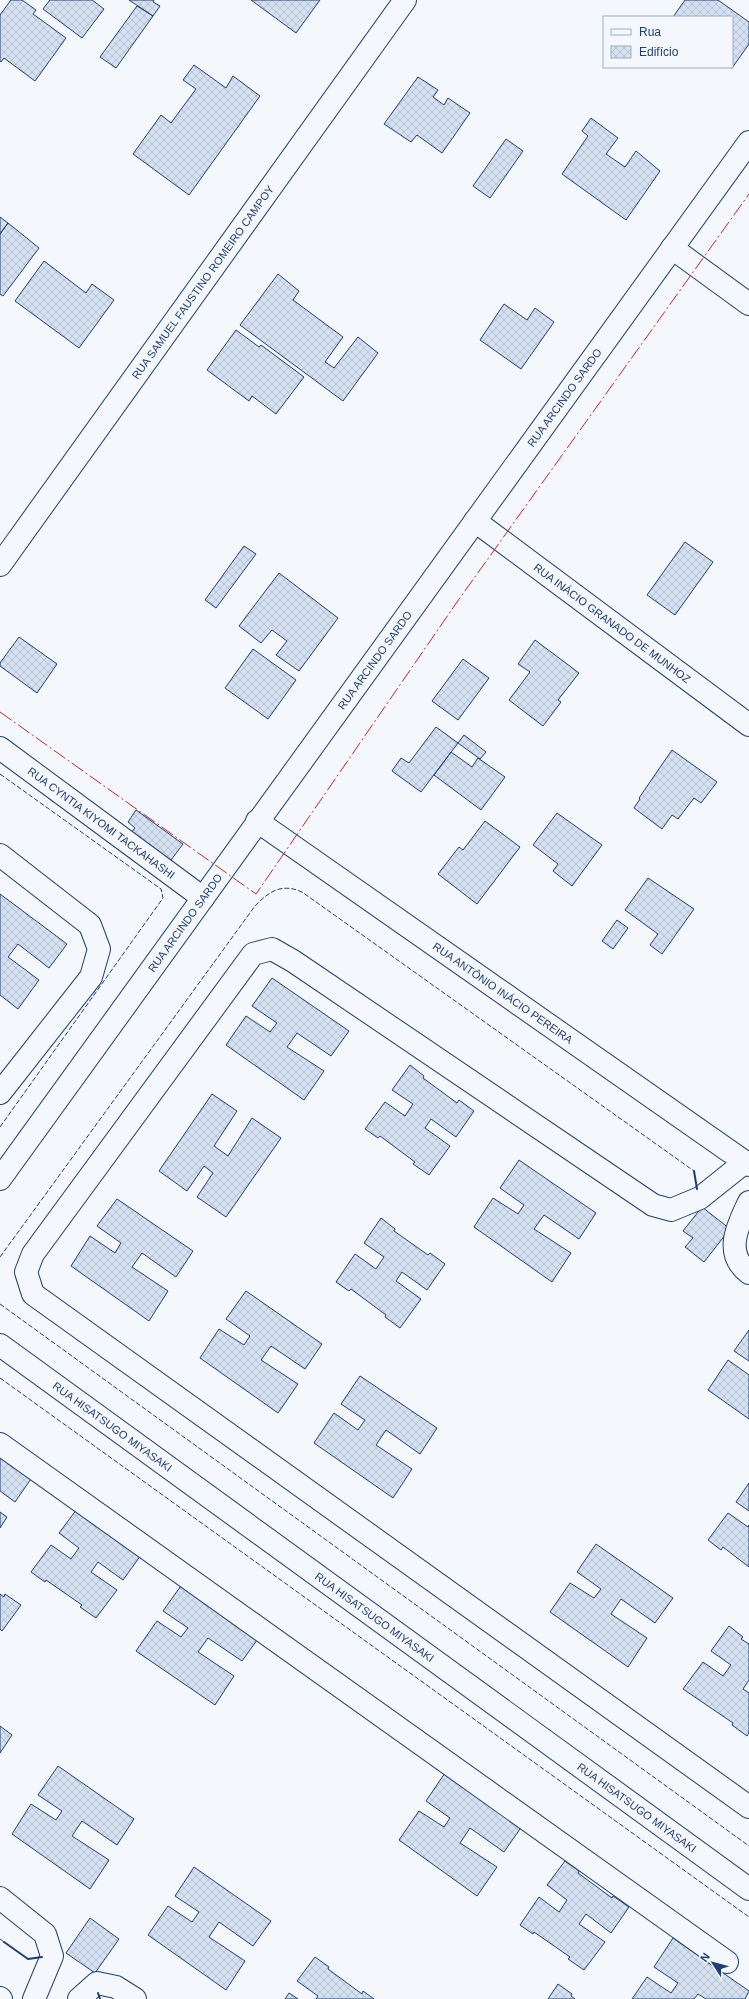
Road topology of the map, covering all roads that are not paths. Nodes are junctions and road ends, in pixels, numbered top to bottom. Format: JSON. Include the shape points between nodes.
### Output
{"nodes":[{"id":1,"x":405,"y":0,"type":"edge"},
{"id":2,"x":749,"y":142,"type":"edge"},
{"id":3,"x":672,"y":248,"type":"junction"},
{"id":4,"x":749,"y":304,"type":"edge"},
{"id":5,"x":475,"y":520,"type":"junction"},
{"id":6,"x":0,"y":565,"type":"edge"},
{"id":7,"x":749,"y":725,"type":"edge"},
{"id":8,"x":0,"y":748,"type":"edge"},
{"id":9,"x":257,"y":821,"type":"junction"},
{"id":10,"x":0,"y":855,"type":"edge"},
{"id":11,"x":203,"y":898,"type":"junction"},
{"id":12,"x":0,"y":1093,"type":"edge"},
{"id":13,"x":747,"y":1163,"type":"edge"},
{"id":14,"x":0,"y":1179,"type":"edge"},
{"id":15,"x":749,"y":1202,"type":"edge"},
{"id":16,"x":749,"y":1273,"type":"edge"},
{"id":17,"x":0,"y":1345,"type":"edge"},
{"id":18,"x":0,"y":1444,"type":"edge"},
{"id":19,"x":749,"y":1807,"type":"edge"},
{"id":20,"x":749,"y":1890,"type":"edge"},
{"id":21,"x":0,"y":1898,"type":"edge"},
{"id":22,"x":727,"y":1962,"type":"dead end"},
{"id":23,"x":34,"y":1999,"type":"edge"},
{"id":24,"x":79,"y":1999,"type":"edge"},
{"id":25,"x":135,"y":1999,"type":"edge"}],
"edges":[{"from":1,"to":6,"type":"street","name":"RUA SAMUEL FAUSTINO ROMEIRO CAMPOY"},
{"from":2,"to":3,"type":"street","name":"RUA ARCINDO SARDO"},
{"from":3,"to":4,"type":"street"},
{"from":3,"to":5,"type":"street","name":"RUA ARCINDO SARDO"},
{"from":5,"to":7,"type":"street","name":"RUA INÁCIO GRANADO DE MUNHOZ"},
{"from":5,"to":9,"type":"street","name":"RUA ARCINDO SARDO"},
{"from":8,"to":11,"type":"street","name":"RUA CYNTIA KIYOMI TACKAHASHI"},
{"from":9,"to":11,"type":"street","name":"RUA ARCINDO SARDO"},
{"from":9,"to":13,"type":"street","name":"RUA ANTÔNIO INÁCIO PEREIRA"},
{"from":10,"to":12,"type":"street","via":[[90,925],[99,949],[91,978]]},
{"from":11,"to":14,"type":"street","name":"RUA ARCINDO SARDO"},
{"from":13,"to":19,"type":"street","via":[[700,1198],[671,1210],[653,1206],[272,949],[253,954],[33,1254],[26,1272],[33,1294]]},
{"from":15,"to":16,"type":"street","via":[[737,1228],[734,1252]]},
{"from":17,"to":20,"type":"street","name":"RUA HISATSUGO MIYASAKI"},
{"from":18,"to":22,"type":"street"},
{"from":21,"to":23,"type":"street","via":[[45,1934],[52,1956]]},
{"from":24,"to":25,"type":"street","via":[[97,1983],[116,1987]]}]}
